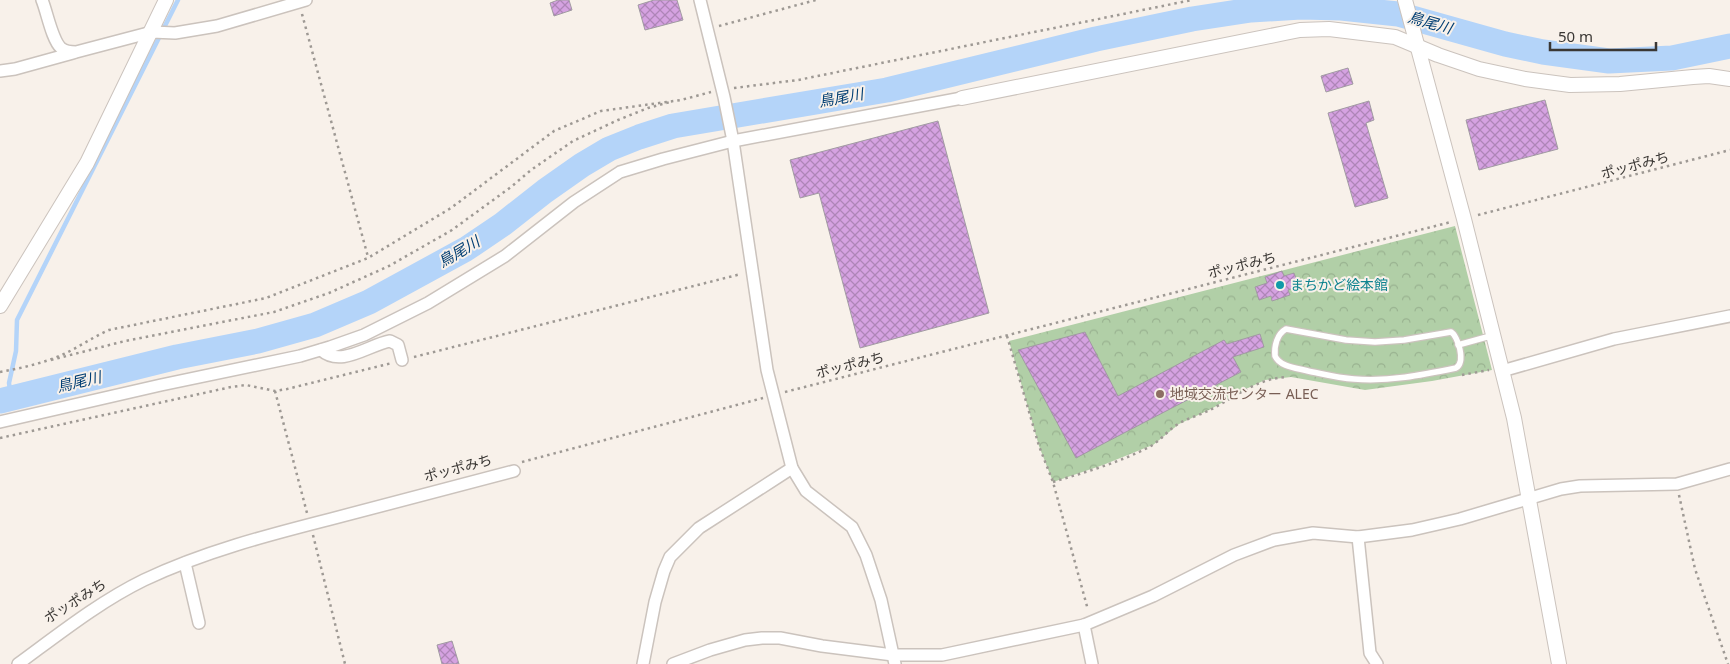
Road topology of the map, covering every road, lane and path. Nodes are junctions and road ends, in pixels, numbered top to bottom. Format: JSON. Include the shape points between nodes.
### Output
{"nodes":[{"id":1,"x":42,"y":0,"type":"edge"},
{"id":2,"x":166,"y":0,"type":"edge"},
{"id":3,"x":700,"y":0,"type":"edge"},
{"id":4,"x":816,"y":0,"type":"edge"},
{"id":5,"x":1192,"y":0,"type":"edge"},
{"id":6,"x":1405,"y":0,"type":"edge"},
{"id":7,"x":302,"y":1,"type":"edge"},
{"id":8,"x":707,"y":29,"type":"junction"},
{"id":9,"x":152,"y":32,"type":"junction"},
{"id":10,"x":1417,"y":45,"type":"junction"},
{"id":11,"x":76,"y":52,"type":"junction"},
{"id":12,"x":0,"y":71,"type":"edge"},
{"id":13,"x":1730,"y":79,"type":"edge"},
{"id":14,"x":723,"y":93,"type":"junction"},
{"id":15,"x":962,"y":98,"type":"joint"},
{"id":16,"x":681,"y":100,"type":"junction"},
{"id":17,"x":732,"y":138,"type":"junction"},
{"id":18,"x":1730,"y":150,"type":"edge"},
{"id":19,"x":1464,"y":219,"type":"junction"},
{"id":20,"x":368,"y":258,"type":"junction"},
{"id":21,"x":0,"y":306,"type":"edge"},
{"id":22,"x":1730,"y":316,"type":"edge"},
{"id":23,"x":1494,"y":335,"type":"junction"},
{"id":24,"x":1007,"y":336,"type":"junction"},
{"id":25,"x":1458,"y":345,"type":"junction"},
{"id":26,"x":322,"y":350,"type":"junction"},
{"id":27,"x":402,"y":360,"type":"dead end"},
{"id":28,"x":33,"y":365,"type":"junction"},
{"id":29,"x":1502,"y":369,"type":"junction"},
{"id":30,"x":0,"y":372,"type":"edge"},
{"id":31,"x":1292,"y":376,"type":"dead end"},
{"id":32,"x":1457,"y":376,"type":"dead end"},
{"id":33,"x":774,"y":395,"type":"junction"},
{"id":34,"x":0,"y":422,"type":"edge"},
{"id":35,"x":516,"y":467,"type":"joint"},
{"id":36,"x":792,"y":468,"type":"junction"},
{"id":37,"x":1730,"y":469,"type":"edge"},
{"id":38,"x":1053,"y":482,"type":"junction"},
{"id":39,"x":1677,"y":484,"type":"junction"},
{"id":40,"x":1528,"y":498,"type":"junction"},
{"id":41,"x":1358,"y":537,"type":"junction"},
{"id":42,"x":185,"y":563,"type":"junction"},
{"id":43,"x":199,"y":623,"type":"dead end"},
{"id":44,"x":1087,"y":623,"type":"junction"},
{"id":45,"x":894,"y":660,"type":"edge"},
{"id":46,"x":18,"y":664,"type":"edge"},
{"id":47,"x":644,"y":664,"type":"edge"},
{"id":48,"x":673,"y":664,"type":"edge"},
{"id":49,"x":1092,"y":664,"type":"edge"},
{"id":50,"x":1377,"y":664,"type":"edge"},
{"id":51,"x":1559,"y":664,"type":"edge"},
{"id":52,"x":1728,"y":664,"type":"edge"}],
"edges":[{"from":1,"to":11,"type":"street","via":[[56,41],[62,49]]},
{"from":2,"to":9,"type":"street"},
{"from":3,"to":8,"type":"street"},
{"from":4,"to":8,"type":"path"},
{"from":5,"to":14,"type":"path"},
{"from":6,"to":10,"type":"street"},
{"from":7,"to":9,"type":"street","via":[[217,26],[175,33]]},
{"from":7,"to":20,"type":"path"},
{"from":8,"to":14,"type":"street"},
{"from":9,"to":11,"type":"street"},
{"from":9,"to":21,"type":"street","via":[[87,163]]},
{"from":10,"to":13,"type":"street","via":[[1479,69],[1570,85],[1710,76]]},
{"from":10,"to":15,"type":"street","via":[[1387,35],[1329,29],[1300,30]]},
{"from":10,"to":19,"type":"street"},
{"from":11,"to":12,"type":"street"},
{"from":14,"to":16,"type":"path"},
{"from":14,"to":17,"type":"street"},
{"from":15,"to":17,"type":"street"},
{"from":16,"to":20,"type":"path","via":[[601,111],[554,131],[451,208]]},
{"from":16,"to":28,"type":"path","via":[[648,108],[573,142],[452,230],[389,266],[329,293],[274,312],[125,341]]},
{"from":17,"to":26,"type":"street","via":[[620,172],[574,202],[505,256],[428,303],[364,335]]},
{"from":17,"to":33,"type":"street"},
{"from":18,"to":19,"type":"path","name":"ポッポみち"},
{"from":19,"to":23,"type":"street"},
{"from":19,"to":24,"type":"path","name":"ポッポみち"},
{"from":20,"to":28,"type":"path","via":[[266,298],[108,330],[64,354]]},
{"from":22,"to":29,"type":"street","via":[[1614,340]]},
{"from":23,"to":25,"type":"lane"},
{"from":23,"to":29,"type":"street"},
{"from":24,"to":33,"type":"path","name":"ポッポみち"},
{"from":24,"to":38,"type":"path","via":[[1039,446]]},
{"from":25,"to":25,"type":"lane","via":[[1462,361],[1456,368],[1388,379],[1354,379],[1305,370],[1280,363],[1274,350],[1280,334],[1286,329],[1333,339],[1375,342],[1448,331],[1453,333]]},
{"from":26,"to":27,"type":"street","via":[[327,355],[339,357],[390,341],[398,345]]},
{"from":26,"to":34,"type":"street"},
{"from":28,"to":30,"type":"path"},
{"from":29,"to":32,"type":"path"},
{"from":29,"to":40,"type":"street"},
{"from":31,"to":38,"type":"path","via":[[1255,384],[1179,424],[1145,448]]},
{"from":33,"to":35,"type":"path","name":"ポッポみち"},
{"from":33,"to":36,"type":"street"},
{"from":35,"to":42,"type":"street","via":[[224,549]]},
{"from":36,"to":45,"type":"street","via":[[806,491],[852,527],[866,554],[881,600]]},
{"from":36,"to":47,"type":"street","via":[[699,528],[670,557],[655,602]]},
{"from":37,"to":39,"type":"street"},
{"from":38,"to":44,"type":"path"},
{"from":39,"to":40,"type":"street","via":[[1580,486]]},
{"from":39,"to":52,"type":"path","via":[[1695,569]]},
{"from":40,"to":41,"type":"street","via":[[1460,519]]},
{"from":40,"to":51,"type":"street"},
{"from":41,"to":44,"type":"street","via":[[1313,533],[1274,540],[1234,555],[1153,596]]},
{"from":41,"to":50,"type":"street","via":[[1370,653]]},
{"from":42,"to":43,"type":"street"},
{"from":42,"to":46,"type":"street","via":[[105,602]]},
{"from":44,"to":45,"type":"street","via":[[942,655]]},
{"from":44,"to":49,"type":"street"},
{"from":45,"to":48,"type":"street","via":[[780,638],[762,638],[710,650]]}]}
